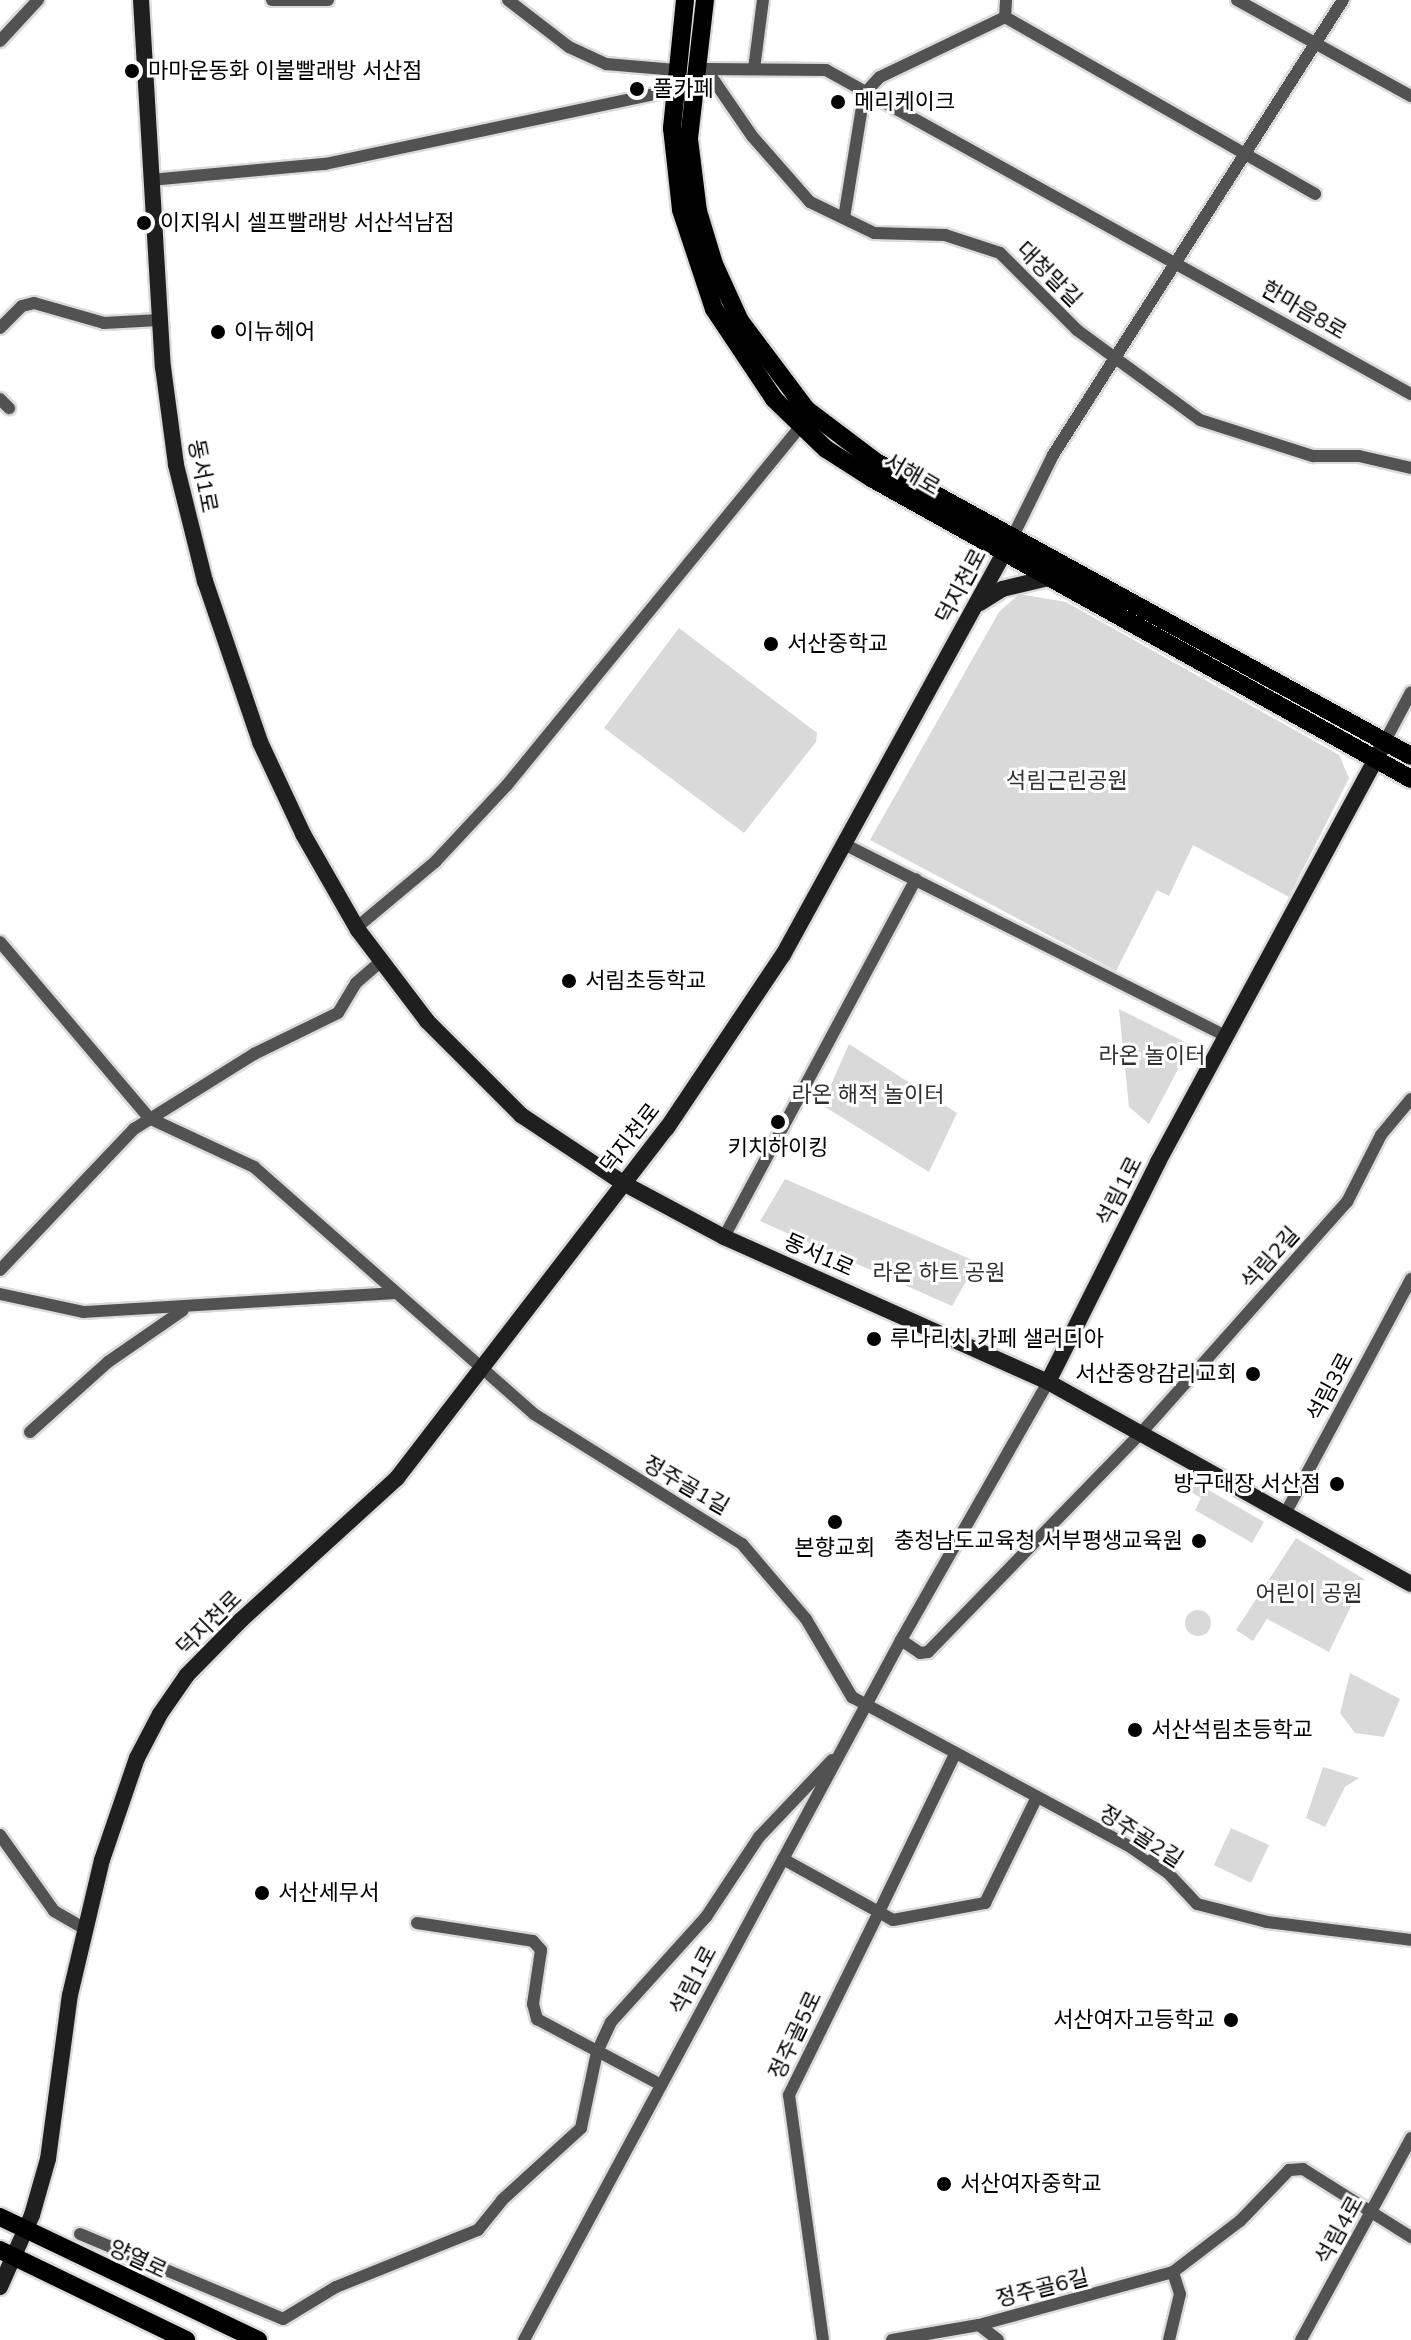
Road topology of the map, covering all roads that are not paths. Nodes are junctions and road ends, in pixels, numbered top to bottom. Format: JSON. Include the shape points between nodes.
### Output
{"nodes":[{"id":1,"x":38,"y":0,"type":"edge"},
{"id":2,"x":141,"y":0,"type":"edge"},
{"id":3,"x":272,"y":0,"type":"edge"},
{"id":4,"x":328,"y":0,"type":"edge"},
{"id":5,"x":508,"y":0,"type":"edge"},
{"id":6,"x":685,"y":0,"type":"edge"},
{"id":7,"x":705,"y":0,"type":"edge"},
{"id":8,"x":763,"y":0,"type":"edge"},
{"id":9,"x":1006,"y":0,"type":"edge"},
{"id":10,"x":1237,"y":0,"type":"edge"},
{"id":11,"x":1343,"y":0,"type":"edge"},
{"id":12,"x":1005,"y":17,"type":"junction"},
{"id":13,"x":0,"y":41,"type":"edge"},
{"id":14,"x":1314,"y":43,"type":"junction"},
{"id":15,"x":700,"y":68,"type":"junction"},
{"id":16,"x":754,"y":69,"type":"junction"},
{"id":17,"x":676,"y":70,"type":"junction"},
{"id":18,"x":674,"y":90,"type":"junction"},
{"id":19,"x":864,"y":94,"type":"junction"},
{"id":20,"x":1411,"y":96,"type":"edge"},
{"id":21,"x":1243,"y":155,"type":"junction"},
{"id":22,"x":151,"y":180,"type":"junction"},
{"id":23,"x":1315,"y":194,"type":"dead end"},
{"id":24,"x":844,"y":218,"type":"junction"},
{"id":25,"x":1176,"y":261,"type":"junction"},
{"id":26,"x":159,"y":320,"type":"junction"},
{"id":27,"x":0,"y":328,"type":"edge"},
{"id":28,"x":1114,"y":357,"type":"junction"},
{"id":29,"x":1411,"y":394,"type":"edge"},
{"id":30,"x":800,"y":427,"type":"junction"},
{"id":31,"x":1411,"y":468,"type":"edge"},
{"id":32,"x":1013,"y":536,"type":"junction"},
{"id":33,"x":1004,"y":553,"type":"junction"},
{"id":34,"x":1048,"y":578,"type":"junction"},
{"id":35,"x":976,"y":607,"type":"junction"},
{"id":36,"x":1411,"y":692,"type":"edge"},
{"id":37,"x":1385,"y":741,"type":"junction"},
{"id":38,"x":1411,"y":756,"type":"edge"},
{"id":39,"x":1375,"y":759,"type":"junction"},
{"id":40,"x":1411,"y":779,"type":"edge"},
{"id":41,"x":844,"y":844,"type":"junction"},
{"id":42,"x":916,"y":879,"type":"junction"},
{"id":43,"x":356,"y":928,"type":"junction"},
{"id":44,"x":0,"y":942,"type":"edge"},
{"id":45,"x":381,"y":961,"type":"junction"},
{"id":46,"x":1226,"y":1036,"type":"junction"},
{"id":47,"x":1411,"y":1099,"type":"edge"},
{"id":48,"x":149,"y":1118,"type":"junction"},
{"id":49,"x":623,"y":1183,"type":"junction"},
{"id":50,"x":724,"y":1237,"type":"junction"},
{"id":51,"x":0,"y":1270,"type":"edge"},
{"id":52,"x":1411,"y":1279,"type":"edge"},
{"id":53,"x":394,"y":1293,"type":"junction"},
{"id":54,"x":0,"y":1294,"type":"edge"},
{"id":55,"x":185,"y":1308,"type":"junction"},
{"id":56,"x":483,"y":1370,"type":"junction"},
{"id":57,"x":1048,"y":1382,"type":"junction"},
{"id":58,"x":30,"y":1432,"type":"dead end"},
{"id":59,"x":1141,"y":1433,"type":"junction"},
{"id":60,"x":1285,"y":1514,"type":"junction"},
{"id":61,"x":1411,"y":1584,"type":"edge"},
{"id":62,"x":901,"y":1640,"type":"junction"},
{"id":63,"x":865,"y":1706,"type":"junction"},
{"id":64,"x":844,"y":1745,"type":"junction"},
{"id":65,"x":955,"y":1754,"type":"junction"},
{"id":66,"x":1037,"y":1797,"type":"junction"},
{"id":67,"x":0,"y":1835,"type":"edge"},
{"id":68,"x":783,"y":1859,"type":"junction"},
{"id":69,"x":879,"y":1912,"type":"junction"},
{"id":70,"x":417,"y":1923,"type":"dead end"},
{"id":71,"x":84,"y":1928,"type":"junction"},
{"id":72,"x":1411,"y":1940,"type":"edge"},
{"id":73,"x":597,"y":2052,"type":"junction"},
{"id":74,"x":661,"y":2085,"type":"junction"},
{"id":75,"x":1411,"y":2138,"type":"edge"},
{"id":76,"x":1372,"y":2210,"type":"junction"},
{"id":77,"x":0,"y":2217,"type":"edge"},
{"id":78,"x":25,"y":2233,"type":"junction"},
{"id":79,"x":80,"y":2234,"type":"dead end"},
{"id":80,"x":1411,"y":2237,"type":"edge"},
{"id":81,"x":6,"y":2254,"type":"edge"},
{"id":82,"x":1173,"y":2272,"type":"junction"},
{"id":83,"x":0,"y":2287,"type":"edge"},
{"id":84,"x":979,"y":2325,"type":"junction"},
{"id":85,"x":917,"y":2339,"type":"edge"},
{"id":86,"x":186,"y":2340,"type":"edge"},
{"id":87,"x":258,"y":2340,"type":"edge"},
{"id":88,"x":524,"y":2340,"type":"edge"},
{"id":89,"x":823,"y":2340,"type":"edge"},
{"id":90,"x":892,"y":2340,"type":"edge"},
{"id":91,"x":998,"y":2340,"type":"edge"},
{"id":92,"x":1169,"y":2340,"type":"edge"},
{"id":93,"x":1301,"y":2340,"type":"edge"}],
"edges":[{"from":1,"to":13,"type":"street"},
{"from":2,"to":22,"type":"street","name":"동서1로"},
{"from":3,"to":4,"type":"street"},
{"from":5,"to":17,"type":"street","via":[[569,47],[606,64]]},
{"from":6,"to":17,"type":"main road","name":"서해로"},
{"from":7,"to":15,"type":"main road","name":"서해로"},
{"from":8,"to":16,"type":"street"},
{"from":9,"to":12,"type":"street"},
{"from":10,"to":14,"type":"street"},
{"from":11,"to":14,"type":"street","name":"덕지천로"},
{"from":12,"to":19,"type":"street","via":[[880,77]]},
{"from":12,"to":21,"type":"street"},
{"from":14,"to":20,"type":"street"},
{"from":14,"to":21,"type":"street","name":"덕지천로"},
{"from":15,"to":16,"type":"street","name":"한마음8로"},
{"from":15,"to":24,"type":"street","name":"대청말길","via":[[810,202]]},
{"from":15,"to":32,"type":"main road","name":"서해로","via":[[689,139],[698,211],[727,296],[762,355],[806,409],[852,446]]},
{"from":16,"to":19,"type":"street","name":"한마음8로","via":[[826,70]]},
{"from":17,"to":18,"type":"main road","name":"서해로"},
{"from":18,"to":22,"type":"street","via":[[325,164]]},
{"from":18,"to":30,"type":"main road","name":"서해로","via":[[677,191],[702,284],[741,356]]},
{"from":19,"to":24,"type":"street"},
{"from":19,"to":25,"type":"street","name":"한마음8로"},
{"from":21,"to":23,"type":"street"},
{"from":21,"to":25,"type":"street","name":"덕지천로"},
{"from":22,"to":26,"type":"street","name":"동서1로"},
{"from":24,"to":28,"type":"street","name":"대청말길","via":[[874,233],[945,235],[1000,253],[1077,330]]},
{"from":25,"to":28,"type":"street","name":"덕지천로"},
{"from":25,"to":29,"type":"street","name":"한마음8로"},
{"from":26,"to":27,"type":"street","via":[[104,323],[34,303],[22,306]]},
{"from":26,"to":43,"type":"street","name":"동서1로","via":[[176,465],[223,639],[275,778]]},
{"from":28,"to":31,"type":"street","name":"대청말길","via":[[1200,420],[1313,456],[1359,456]]},
{"from":28,"to":32,"type":"street","name":"덕지천로","via":[[1053,455]]},
{"from":30,"to":33,"type":"main road","name":"서해로","via":[[847,463]]},
{"from":30,"to":43,"type":"street","via":[[507,785],[435,862]]},
{"from":32,"to":33,"type":"street","name":"덕지천로"},
{"from":32,"to":37,"type":"main road","name":"서해로"},
{"from":33,"to":34,"type":"main road","name":"서해로"},
{"from":33,"to":35,"type":"street","name":"덕지천로"},
{"from":34,"to":35,"type":"street","via":[[1002,589]]},
{"from":34,"to":39,"type":"main road","name":"서해로"},
{"from":35,"to":41,"type":"street","name":"덕지천로"},
{"from":36,"to":37,"type":"street"},
{"from":37,"to":38,"type":"main road","name":"서해로"},
{"from":37,"to":39,"type":"street","name":"석림1로"},
{"from":39,"to":40,"type":"main road","name":"서해로"},
{"from":39,"to":46,"type":"street","name":"석림1로"},
{"from":41,"to":42,"type":"street"},
{"from":41,"to":49,"type":"street","name":"덕지천로","via":[[744,1015]]},
{"from":42,"to":46,"type":"street"},
{"from":42,"to":50,"type":"street"},
{"from":43,"to":45,"type":"street","name":"동서1로"},
{"from":44,"to":48,"type":"street"},
{"from":45,"to":48,"type":"street","via":[[356,983],[338,1013],[254,1054]]},
{"from":45,"to":49,"type":"street","name":"동서1로","via":[[427,1021],[508,1104]]},
{"from":46,"to":57,"type":"street","name":"석림1로"},
{"from":47,"to":59,"type":"street","name":"석림2길","via":[[1381,1135],[1347,1202]]},
{"from":48,"to":51,"type":"street"},
{"from":48,"to":53,"type":"street","name":"정주골1길","via":[[254,1167]]},
{"from":49,"to":50,"type":"street","name":"동서1로"},
{"from":49,"to":56,"type":"street","name":"덕지천로"},
{"from":50,"to":57,"type":"street","name":"동서1로"},
{"from":52,"to":60,"type":"street","name":"석림3로"},
{"from":53,"to":55,"type":"street"},
{"from":53,"to":56,"type":"street","name":"정주골1길"},
{"from":54,"to":55,"type":"street","via":[[84,1312]]},
{"from":55,"to":58,"type":"street","via":[[108,1362]]},
{"from":56,"to":63,"type":"street","name":"정주골1길","via":[[534,1414],[742,1544],[806,1619],[852,1697]]},
{"from":56,"to":71,"type":"street","name":"덕지천로","via":[[397,1478],[187,1675],[137,1758]]},
{"from":57,"to":59,"type":"street","name":"동서1로"},
{"from":57,"to":62,"type":"street","name":"석림1로"},
{"from":59,"to":60,"type":"street","name":"동서1로"},
{"from":59,"to":62,"type":"street","via":[[928,1652],[920,1653]]},
{"from":60,"to":61,"type":"street","name":"동서1로"},
{"from":62,"to":63,"type":"street","name":"석림1로"},
{"from":63,"to":64,"type":"street","name":"석림1로"},
{"from":63,"to":65,"type":"street","name":"정주골2길"},
{"from":64,"to":68,"type":"street","name":"석림1로"},
{"from":64,"to":73,"type":"street","via":[[753,1845],[706,1917],[611,2022]]},
{"from":65,"to":66,"type":"street","name":"정주골2길"},
{"from":65,"to":69,"type":"street","name":"정주골5로"},
{"from":66,"to":69,"type":"street","via":[[985,1903],[893,1920]]},
{"from":66,"to":72,"type":"street","name":"정주골2길","via":[[1132,1848],[1168,1873],[1197,1904],[1267,1922]]},
{"from":67,"to":71,"type":"street","via":[[54,1911]]},
{"from":68,"to":69,"type":"street"},
{"from":68,"to":74,"type":"street","name":"석림1로"},
{"from":69,"to":89,"type":"street","name":"정주골5로","via":[[789,2095]]},
{"from":70,"to":73,"type":"street","via":[[533,1941],[541,1950],[534,2015]]},
{"from":71,"to":78,"type":"street","name":"덕지천로","via":[[48,2159]]},
{"from":73,"to":74,"type":"street"},
{"from":73,"to":79,"type":"street","via":[[581,2128],[502,2200],[478,2230],[336,2287],[283,2319]]},
{"from":74,"to":88,"type":"street","name":"석림1로"},
{"from":75,"to":76,"type":"street","name":"석림4로"},
{"from":76,"to":80,"type":"street","name":"정주골6길"},
{"from":76,"to":82,"type":"street","name":"정주골6길","via":[[1303,2169],[1289,2170],[1240,2221]]},
{"from":76,"to":93,"type":"street","name":"석림4로"},
{"from":77,"to":78,"type":"main road","name":"양열로"},
{"from":78,"to":81,"type":"street","name":"덕지천로"},
{"from":78,"to":87,"type":"main road","name":"양열로"},
{"from":81,"to":83,"type":"street","name":"덕지천로"},
{"from":81,"to":86,"type":"main road"},
{"from":82,"to":84,"type":"street","name":"정주골6길"},
{"from":82,"to":92,"type":"street","via":[[1180,2294]]},
{"from":84,"to":85,"type":"street","name":"정주골6길"},
{"from":84,"to":91,"type":"street"},
{"from":85,"to":90,"type":"street","name":"정주골6길"}]}
